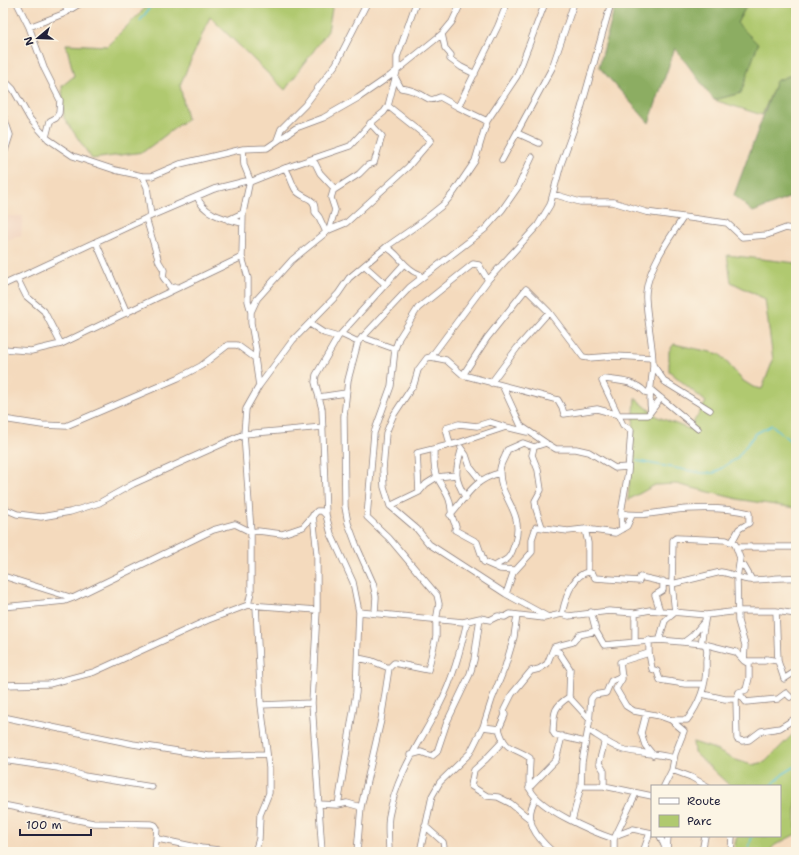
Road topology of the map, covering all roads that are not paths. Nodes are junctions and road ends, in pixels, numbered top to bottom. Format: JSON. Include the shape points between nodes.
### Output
{"nodes":[{"id":1,"x":17,"y":3,"type":"edge"},
{"id":2,"x":65,"y":3,"type":"edge"},
{"id":3,"x":81,"y":3,"type":"edge"},
{"id":4,"x":367,"y":3,"type":"edge"},
{"id":5,"x":416,"y":3,"type":"edge"},
{"id":6,"x":461,"y":3,"type":"edge"},
{"id":7,"x":507,"y":3,"type":"edge"},
{"id":8,"x":545,"y":3,"type":"edge"},
{"id":9,"x":574,"y":3,"type":"edge"},
{"id":10,"x":611,"y":3,"type":"edge"},
{"id":11,"x":67,"y":12,"type":"junction"},
{"id":12,"x":29,"y":27,"type":"junction"},
{"id":13,"x":442,"y":34,"type":"junction"},
{"id":14,"x":395,"y":73,"type":"junction"},
{"id":15,"x":475,"y":74,"type":"junction"},
{"id":16,"x":4,"y":84,"type":"edge"},
{"id":17,"x":388,"y":106,"type":"junction"},
{"id":18,"x":458,"y":107,"type":"junction"},
{"id":19,"x":3,"y":114,"type":"edge"},
{"id":20,"x":487,"y":121,"type":"junction"},
{"id":21,"x":370,"y":123,"type":"junction"},
{"id":22,"x":517,"y":133,"type":"junction"},
{"id":23,"x":46,"y":137,"type":"junction"},
{"id":24,"x":539,"y":143,"type":"dead end"},
{"id":25,"x":267,"y":148,"type":"junction"},
{"id":26,"x":243,"y":149,"type":"junction"},
{"id":27,"x":3,"y":157,"type":"edge"},
{"id":28,"x":532,"y":157,"type":"dead end"},
{"id":29,"x":502,"y":160,"type":"dead end"},
{"id":30,"x":308,"y":161,"type":"junction"},
{"id":31,"x":284,"y":168,"type":"junction"},
{"id":32,"x":142,"y":176,"type":"junction"},
{"id":33,"x":250,"y":181,"type":"junction"},
{"id":34,"x":334,"y":190,"type":"junction"},
{"id":35,"x":553,"y":194,"type":"junction"},
{"id":36,"x":198,"y":196,"type":"junction"},
{"id":37,"x":243,"y":213,"type":"junction"},
{"id":38,"x":148,"y":217,"type":"junction"},
{"id":39,"x":683,"y":218,"type":"junction"},
{"id":40,"x":228,"y":220,"type":"junction"},
{"id":41,"x":242,"y":223,"type":"junction"},
{"id":42,"x":796,"y":230,"type":"edge"},
{"id":43,"x":328,"y":231,"type":"junction"},
{"id":44,"x":97,"y":241,"type":"junction"},
{"id":45,"x":386,"y":247,"type":"junction"},
{"id":46,"x":242,"y":257,"type":"junction"},
{"id":47,"x":403,"y":265,"type":"junction"},
{"id":48,"x":365,"y":266,"type":"junction"},
{"id":49,"x":18,"y":278,"type":"junction"},
{"id":50,"x":420,"y":279,"type":"junction"},
{"id":51,"x":488,"y":280,"type":"junction"},
{"id":52,"x":386,"y":284,"type":"junction"},
{"id":53,"x":3,"y":285,"type":"edge"},
{"id":54,"x":179,"y":286,"type":"junction"},
{"id":55,"x":257,"y":299,"type":"junction"},
{"id":56,"x":248,"y":301,"type":"junction"},
{"id":57,"x":127,"y":312,"type":"junction"},
{"id":58,"x":252,"y":312,"type":"junction"},
{"id":59,"x":549,"y":312,"type":"junction"},
{"id":60,"x":310,"y":324,"type":"junction"},
{"id":61,"x":339,"y":336,"type":"junction"},
{"id":62,"x":360,"y":339,"type":"junction"},
{"id":63,"x":62,"y":344,"type":"junction"},
{"id":64,"x":395,"y":348,"type":"junction"},
{"id":65,"x":3,"y":349,"type":"edge"},
{"id":66,"x":431,"y":357,"type":"junction"},
{"id":67,"x":255,"y":358,"type":"junction"},
{"id":68,"x":652,"y":358,"type":"junction"},
{"id":69,"x":653,"y":365,"type":"junction"},
{"id":70,"x":463,"y":375,"type":"junction"},
{"id":71,"x":491,"y":383,"type":"junction"},
{"id":72,"x":259,"y":386,"type":"junction"},
{"id":73,"x":503,"y":387,"type":"junction"},
{"id":74,"x":650,"y":391,"type":"junction"},
{"id":75,"x":346,"y":393,"type":"junction"},
{"id":76,"x":319,"y":397,"type":"junction"},
{"id":77,"x":661,"y":398,"type":"junction"},
{"id":78,"x":710,"y":410,"type":"dead end"},
{"id":79,"x":651,"y":411,"type":"junction"},
{"id":80,"x":619,"y":415,"type":"junction"},
{"id":81,"x":3,"y":419,"type":"edge"},
{"id":82,"x":323,"y":427,"type":"junction"},
{"id":83,"x":506,"y":427,"type":"junction"},
{"id":84,"x":698,"y":429,"type":"dead end"},
{"id":85,"x":244,"y":434,"type":"junction"},
{"id":86,"x":531,"y":434,"type":"junction"},
{"id":87,"x":458,"y":443,"type":"junction"},
{"id":88,"x":546,"y":443,"type":"junction"},
{"id":89,"x":450,"y":445,"type":"junction"},
{"id":90,"x":534,"y":447,"type":"junction"},
{"id":91,"x":434,"y":449,"type":"junction"},
{"id":92,"x":461,"y":451,"type":"junction"},
{"id":93,"x":627,"y":467,"type":"junction"},
{"id":94,"x":500,"y":473,"type":"junction"},
{"id":95,"x":456,"y":475,"type":"junction"},
{"id":96,"x":437,"y":477,"type":"junction"},
{"id":97,"x":480,"y":481,"type":"junction"},
{"id":98,"x":419,"y":492,"type":"junction"},
{"id":99,"x":466,"y":498,"type":"junction"},
{"id":100,"x":390,"y":506,"type":"junction"},
{"id":101,"x":3,"y":508,"type":"edge"},
{"id":102,"x":621,"y":513,"type":"junction"},
{"id":103,"x":313,"y":515,"type":"junction"},
{"id":104,"x":326,"y":515,"type":"junction"},
{"id":105,"x":632,"y":515,"type":"junction"},
{"id":106,"x":450,"y":516,"type":"junction"},
{"id":107,"x":542,"y":527,"type":"junction"},
{"id":108,"x":585,"y":529,"type":"junction"},
{"id":109,"x":622,"y":529,"type":"junction"},
{"id":110,"x":251,"y":532,"type":"junction"},
{"id":111,"x":732,"y":542,"type":"junction"},
{"id":112,"x":737,"y":547,"type":"junction"},
{"id":113,"x":796,"y":547,"type":"edge"},
{"id":114,"x":742,"y":565,"type":"junction"},
{"id":115,"x":495,"y":566,"type":"junction"},
{"id":116,"x":515,"y":570,"type":"junction"},
{"id":117,"x":588,"y":572,"type":"junction"},
{"id":118,"x":3,"y":576,"type":"edge"},
{"id":119,"x":737,"y":578,"type":"junction"},
{"id":120,"x":796,"y":578,"type":"edge"},
{"id":121,"x":752,"y":580,"type":"junction"},
{"id":122,"x":663,"y":581,"type":"junction"},
{"id":123,"x":672,"y":584,"type":"junction"},
{"id":124,"x":506,"y":594,"type":"junction"},
{"id":125,"x":73,"y":598,"type":"junction"},
{"id":126,"x":248,"y":605,"type":"junction"},
{"id":127,"x":256,"y":606,"type":"junction"},
{"id":128,"x":3,"y":607,"type":"edge"},
{"id":129,"x":317,"y":610,"type":"junction"},
{"id":130,"x":660,"y":611,"type":"junction"},
{"id":131,"x":739,"y":611,"type":"junction"},
{"id":132,"x":776,"y":611,"type":"junction"},
{"id":133,"x":359,"y":612,"type":"junction"},
{"id":134,"x":375,"y":612,"type":"junction"},
{"id":135,"x":592,"y":612,"type":"junction"},
{"id":136,"x":675,"y":612,"type":"junction"},
{"id":137,"x":562,"y":614,"type":"junction"},
{"id":138,"x":635,"y":614,"type":"junction"},
{"id":139,"x":796,"y":614,"type":"edge"},
{"id":140,"x":517,"y":615,"type":"junction"},
{"id":141,"x":706,"y":615,"type":"junction"},
{"id":142,"x":548,"y":617,"type":"junction"},
{"id":143,"x":480,"y":618,"type":"junction"},
{"id":144,"x":436,"y":621,"type":"junction"},
{"id":145,"x":468,"y":622,"type":"junction"},
{"id":146,"x":704,"y":622,"type":"junction"},
{"id":147,"x":596,"y":631,"type":"junction"},
{"id":148,"x":649,"y":640,"type":"junction"},
{"id":149,"x":660,"y":640,"type":"junction"},
{"id":150,"x":635,"y":641,"type":"junction"},
{"id":151,"x":683,"y":642,"type":"junction"},
{"id":152,"x":703,"y":644,"type":"junction"},
{"id":153,"x":553,"y":651,"type":"junction"},
{"id":154,"x":648,"y":653,"type":"junction"},
{"id":155,"x":358,"y":658,"type":"junction"},
{"id":156,"x":744,"y":661,"type":"junction"},
{"id":157,"x":778,"y":661,"type":"junction"},
{"id":158,"x":389,"y":668,"type":"junction"},
{"id":159,"x":796,"y":670,"type":"edge"},
{"id":160,"x":622,"y":676,"type":"junction"},
{"id":161,"x":704,"y":684,"type":"junction"},
{"id":162,"x":3,"y":685,"type":"edge"},
{"id":163,"x":702,"y":694,"type":"junction"},
{"id":164,"x":570,"y":696,"type":"junction"},
{"id":165,"x":737,"y":696,"type":"junction"},
{"id":166,"x":790,"y":697,"type":"dead end"},
{"id":167,"x":312,"y":703,"type":"junction"},
{"id":168,"x":261,"y":705,"type":"junction"},
{"id":169,"x":646,"y":714,"type":"junction"},
{"id":170,"x":3,"y":717,"type":"edge"},
{"id":171,"x":796,"y":718,"type":"edge"},
{"id":172,"x":590,"y":720,"type":"junction"},
{"id":173,"x":671,"y":720,"type":"junction"},
{"id":174,"x":483,"y":727,"type":"junction"},
{"id":175,"x":499,"y":729,"type":"junction"},
{"id":176,"x":588,"y":730,"type":"junction"},
{"id":177,"x":562,"y":736,"type":"junction"},
{"id":178,"x":605,"y":740,"type":"junction"},
{"id":179,"x":503,"y":741,"type":"junction"},
{"id":180,"x":585,"y":742,"type":"junction"},
{"id":181,"x":266,"y":754,"type":"junction"},
{"id":182,"x":410,"y":755,"type":"junction"},
{"id":183,"x":653,"y":755,"type":"junction"},
{"id":184,"x":674,"y":758,"type":"junction"},
{"id":185,"x":3,"y":760,"type":"edge"},
{"id":186,"x":672,"y":770,"type":"junction"},
{"id":187,"x":664,"y":785,"type":"edge"},
{"id":188,"x":705,"y":785,"type":"edge"},
{"id":189,"x":581,"y":786,"type":"junction"},
{"id":190,"x":604,"y":786,"type":"junction"},
{"id":191,"x":152,"y":787,"type":"dead end"},
{"id":192,"x":529,"y":788,"type":"junction"},
{"id":193,"x":636,"y":793,"type":"junction"},
{"id":194,"x":651,"y":796,"type":"edge"},
{"id":195,"x":536,"y":798,"type":"junction"},
{"id":196,"x":318,"y":804,"type":"junction"},
{"id":197,"x":3,"y":805,"type":"edge"},
{"id":198,"x":338,"y":805,"type":"junction"},
{"id":199,"x":361,"y":807,"type":"junction"},
{"id":200,"x":531,"y":820,"type":"junction"},
{"id":201,"x":572,"y":821,"type":"junction"},
{"id":202,"x":425,"y":826,"type":"junction"},
{"id":203,"x":651,"y":833,"type":"edge"},
{"id":204,"x":616,"y":837,"type":"junction"},
{"id":205,"x":660,"y":837,"type":"edge"},
{"id":206,"x":668,"y":837,"type":"edge"},
{"id":207,"x":705,"y":837,"type":"edge"},
{"id":208,"x":732,"y":837,"type":"edge"},
{"id":209,"x":158,"y":839,"type":"junction"},
{"id":210,"x":155,"y":852,"type":"edge"},
{"id":211,"x":237,"y":852,"type":"edge"},
{"id":212,"x":255,"y":852,"type":"edge"},
{"id":213,"x":322,"y":852,"type":"edge"},
{"id":214,"x":357,"y":852,"type":"edge"},
{"id":215,"x":389,"y":852,"type":"edge"},
{"id":216,"x":420,"y":852,"type":"edge"},
{"id":217,"x":445,"y":852,"type":"edge"},
{"id":218,"x":553,"y":852,"type":"edge"},
{"id":219,"x":614,"y":852,"type":"edge"},
{"id":220,"x":643,"y":852,"type":"edge"},
{"id":221,"x":667,"y":852,"type":"edge"},
{"id":222,"x":702,"y":852,"type":"edge"},
{"id":223,"x":731,"y":852,"type":"edge"}],
"edges":[{"from":1,"to":12,"type":"street"},
{"from":2,"to":11,"type":"street"},
{"from":3,"to":11,"type":"street"},
{"from":4,"to":25,"type":"street","via":[[336,64],[305,105],[281,129],[278,140]]},
{"from":5,"to":14,"type":"street","via":[[397,57]]},
{"from":6,"to":13,"type":"street","via":[[452,22]]},
{"from":7,"to":15,"type":"street"},
{"from":8,"to":20,"type":"street","via":[[517,76]]},
{"from":9,"to":22,"type":"street","via":[[552,68]]},
{"from":10,"to":35,"type":"street","via":[[580,112]]},
{"from":11,"to":12,"type":"street"},
{"from":12,"to":23,"type":"street","via":[[60,103],[59,113],[50,121]]},
{"from":13,"to":14,"type":"street"},
{"from":13,"to":15,"type":"street","via":[[451,55],[450,59]]},
{"from":14,"to":17,"type":"street"},
{"from":14,"to":18,"type":"street","via":[[401,88],[420,93],[428,100],[440,97]]},
{"from":14,"to":25,"type":"street","via":[[358,98],[323,118],[296,128]]},
{"from":15,"to":18,"type":"street"},
{"from":16,"to":23,"type":"street","via":[[13,89],[30,119]]},
{"from":17,"to":21,"type":"street"},
{"from":17,"to":43,"type":"street","via":[[431,140],[408,167],[346,223]]},
{"from":18,"to":20,"type":"street"},
{"from":19,"to":27,"type":"street","via":[[10,135]]},
{"from":20,"to":45,"type":"street","via":[[475,161],[454,192],[444,204]]},
{"from":21,"to":30,"type":"street","via":[[350,146]]},
{"from":21,"to":34,"type":"street","via":[[382,136],[374,163]]},
{"from":22,"to":24,"type":"street"},
{"from":22,"to":29,"type":"street"},
{"from":23,"to":32,"type":"street","via":[[73,156]]},
{"from":25,"to":26,"type":"street"},
{"from":26,"to":32,"type":"street","via":[[180,164],[152,176]]},
{"from":26,"to":33,"type":"street","via":[[244,164]]},
{"from":28,"to":50,"type":"street","via":[[518,187],[485,229]]},
{"from":30,"to":31,"type":"street"},
{"from":30,"to":34,"type":"street","via":[[316,164]]},
{"from":31,"to":33,"type":"street"},
{"from":31,"to":43,"type":"street","via":[[295,190],[313,201],[315,212]]},
{"from":32,"to":38,"type":"street","via":[[147,187]]},
{"from":33,"to":36,"type":"street","via":[[214,189]]},
{"from":33,"to":37,"type":"street"},
{"from":34,"to":43,"type":"street","via":[[331,198],[335,210]]},
{"from":35,"to":39,"type":"street","via":[[580,202],[613,202],[646,212]]},
{"from":35,"to":51,"type":"street","via":[[550,205],[538,225]]},
{"from":36,"to":38,"type":"street"},
{"from":36,"to":40,"type":"street","via":[[200,203],[212,214]]},
{"from":37,"to":40,"type":"street"},
{"from":37,"to":41,"type":"street"},
{"from":38,"to":44,"type":"street"},
{"from":38,"to":54,"type":"street","via":[[159,262],[164,270],[163,277],[171,288]]},
{"from":39,"to":42,"type":"street","via":[[727,223],[745,237],[767,235],[786,228]]},
{"from":39,"to":68,"type":"street","via":[[666,242],[646,283]]},
{"from":40,"to":41,"type":"street"},
{"from":41,"to":46,"type":"street"},
{"from":43,"to":55,"type":"street","via":[[292,260]]},
{"from":44,"to":49,"type":"street"},
{"from":44,"to":57,"type":"street"},
{"from":45,"to":47,"type":"street","via":[[392,250]]},
{"from":45,"to":48,"type":"street"},
{"from":46,"to":54,"type":"street"},
{"from":46,"to":56,"type":"street","via":[[248,278]]},
{"from":47,"to":50,"type":"street","via":[[419,274]]},
{"from":47,"to":52,"type":"street"},
{"from":48,"to":52,"type":"street"},
{"from":48,"to":60,"type":"street","via":[[349,278]]},
{"from":49,"to":53,"type":"street"},
{"from":49,"to":63,"type":"street","via":[[26,296],[44,311]]},
{"from":50,"to":62,"type":"street"},
{"from":51,"to":64,"type":"street","via":[[479,265],[473,264],[418,308]]},
{"from":51,"to":66,"type":"street"},
{"from":52,"to":61,"type":"street"},
{"from":54,"to":57,"type":"street"},
{"from":55,"to":56,"type":"street"},
{"from":55,"to":58,"type":"street"},
{"from":56,"to":58,"type":"street"},
{"from":57,"to":63,"type":"street"},
{"from":58,"to":67,"type":"street"},
{"from":59,"to":68,"type":"street","via":[[583,357]]},
{"from":59,"to":70,"type":"street","via":[[525,289],[487,338]]},
{"from":59,"to":71,"type":"street","via":[[517,348]]},
{"from":60,"to":61,"type":"street","via":[[324,333]]},
{"from":60,"to":72,"type":"street","via":[[293,340]]},
{"from":61,"to":62,"type":"street"},
{"from":61,"to":76,"type":"street","via":[[316,375]]},
{"from":62,"to":64,"type":"street"},
{"from":62,"to":75,"type":"street"},
{"from":63,"to":65,"type":"street","via":[[31,351]]},
{"from":64,"to":144,"type":"street","via":[[391,386],[374,433],[366,514],[434,589],[439,604]]},
{"from":66,"to":70,"type":"street","via":[[446,360]]},
{"from":66,"to":100,"type":"street","via":[[427,358],[418,370],[414,384],[392,416],[386,433],[383,470],[384,487]]},
{"from":67,"to":72,"type":"street"},
{"from":67,"to":81,"type":"street","via":[[237,345],[228,345],[201,366],[178,378],[66,426]]},
{"from":68,"to":69,"type":"street"},
{"from":69,"to":74,"type":"street"},
{"from":69,"to":78,"type":"street","via":[[665,382]]},
{"from":70,"to":71,"type":"street"},
{"from":71,"to":73,"type":"street"},
{"from":72,"to":85,"type":"street","via":[[246,409]]},
{"from":73,"to":80,"type":"street","via":[[558,400],[564,414],[597,409]]},
{"from":73,"to":86,"type":"street","via":[[519,422]]},
{"from":74,"to":77,"type":"street"},
{"from":74,"to":79,"type":"street"},
{"from":74,"to":80,"type":"street","via":[[645,392],[630,383],[602,379]]},
{"from":75,"to":76,"type":"street"},
{"from":75,"to":134,"type":"street","via":[[343,452],[345,507],[348,523],[373,583]]},
{"from":76,"to":82,"type":"street"},
{"from":77,"to":79,"type":"street"},
{"from":77,"to":84,"type":"street"},
{"from":79,"to":80,"type":"street","via":[[648,415]]},
{"from":80,"to":93,"type":"street","via":[[623,425],[631,430]]},
{"from":82,"to":85,"type":"street"},
{"from":82,"to":104,"type":"street"},
{"from":83,"to":86,"type":"street"},
{"from":83,"to":87,"type":"street"},
{"from":83,"to":89,"type":"street","via":[[490,422],[477,426],[449,426],[446,428]]},
{"from":85,"to":101,"type":"street","via":[[133,484],[99,503],[70,512],[41,517],[17,514]]},
{"from":85,"to":110,"type":"street"},
{"from":86,"to":88,"type":"street"},
{"from":87,"to":89,"type":"street"},
{"from":87,"to":92,"type":"street"},
{"from":88,"to":90,"type":"street"},
{"from":88,"to":93,"type":"street","via":[[556,449],[589,452],[615,468]]},
{"from":89,"to":91,"type":"street"},
{"from":90,"to":94,"type":"street","via":[[525,443],[508,448]]},
{"from":90,"to":107,"type":"street","via":[[532,455],[538,470],[541,490],[535,498],[536,509]]},
{"from":91,"to":96,"type":"street"},
{"from":91,"to":98,"type":"street","via":[[416,454]]},
{"from":92,"to":95,"type":"street"},
{"from":92,"to":97,"type":"street","via":[[465,453],[470,467]]},
{"from":93,"to":102,"type":"street"},
{"from":94,"to":97,"type":"street","via":[[486,476]]},
{"from":94,"to":115,"type":"street","via":[[503,490],[518,526],[510,556]]},
{"from":95,"to":96,"type":"street"},
{"from":95,"to":99,"type":"street"},
{"from":96,"to":98,"type":"street"},
{"from":96,"to":106,"type":"street","via":[[450,503]]},
{"from":97,"to":99,"type":"street","via":[[470,488]]},
{"from":98,"to":100,"type":"street"},
{"from":99,"to":106,"type":"street"},
{"from":100,"to":124,"type":"street","via":[[417,529],[429,544]]},
{"from":102,"to":105,"type":"street"},
{"from":102,"to":109,"type":"street"},
{"from":103,"to":104,"type":"street","via":[[322,511]]},
{"from":103,"to":110,"type":"street","via":[[303,527],[293,531],[282,534]]},
{"from":103,"to":129,"type":"street","via":[[317,554]]},
{"from":104,"to":133,"type":"street","via":[[353,582]]},
{"from":105,"to":109,"type":"street","via":[[627,526]]},
{"from":105,"to":111,"type":"street","via":[[688,509],[725,509],[749,513],[749,523],[739,529]]},
{"from":106,"to":115,"type":"street","via":[[456,526],[455,530],[477,542],[484,562]]},
{"from":107,"to":108,"type":"street","via":[[568,531]]},
{"from":107,"to":116,"type":"street","via":[[535,527],[532,552]]},
{"from":108,"to":109,"type":"street","via":[[615,533]]},
{"from":108,"to":117,"type":"street","via":[[588,541]]},
{"from":110,"to":125,"type":"street","via":[[235,524],[213,530]]},
{"from":110,"to":126,"type":"street"},
{"from":111,"to":112,"type":"street"},
{"from":111,"to":123,"type":"street","via":[[674,539]]},
{"from":112,"to":113,"type":"street"},
{"from":112,"to":114,"type":"street"},
{"from":114,"to":119,"type":"street"},
{"from":114,"to":121,"type":"street"},
{"from":115,"to":116,"type":"street"},
{"from":116,"to":124,"type":"street"},
{"from":117,"to":122,"type":"street","via":[[595,578],[639,581],[640,577]]},
{"from":117,"to":137,"type":"street","via":[[580,575],[571,588]]},
{"from":118,"to":125,"type":"street"},
{"from":119,"to":121,"type":"street"},
{"from":119,"to":123,"type":"street","via":[[729,572],[721,572]]},
{"from":119,"to":131,"type":"street"},
{"from":120,"to":121,"type":"street"},
{"from":122,"to":123,"type":"street"},
{"from":122,"to":130,"type":"street","via":[[663,590],[656,595]]},
{"from":123,"to":136,"type":"street"},
{"from":124,"to":142,"type":"street"},
{"from":125,"to":128,"type":"street"},
{"from":126,"to":127,"type":"street"},
{"from":126,"to":162,"type":"street","via":[[208,620],[94,672],[49,684]]},
{"from":127,"to":129,"type":"street"},
{"from":127,"to":168,"type":"street"},
{"from":129,"to":167,"type":"street"},
{"from":130,"to":136,"type":"street"},
{"from":130,"to":138,"type":"street","via":[[650,610]]},
{"from":131,"to":132,"type":"street"},
{"from":131,"to":141,"type":"street"},
{"from":131,"to":156,"type":"street","via":[[740,632],[745,645]]},
{"from":132,"to":139,"type":"street"},
{"from":132,"to":157,"type":"street"},
{"from":133,"to":134,"type":"street"},
{"from":133,"to":155,"type":"street"},
{"from":134,"to":144,"type":"street"},
{"from":135,"to":137,"type":"street","via":[[569,616]]},
{"from":135,"to":138,"type":"street"},
{"from":135,"to":147,"type":"street"},
{"from":136,"to":141,"type":"street"},
{"from":136,"to":149,"type":"street","via":[[666,621]]},
{"from":137,"to":142,"type":"street"},
{"from":138,"to":150,"type":"street"},
{"from":140,"to":142,"type":"street"},
{"from":140,"to":143,"type":"street","via":[[498,616],[490,620]]},
{"from":140,"to":174,"type":"street","via":[[506,667]]},
{"from":141,"to":146,"type":"street"},
{"from":143,"to":145,"type":"street"},
{"from":143,"to":182,"type":"street","via":[[470,674],[436,752],[432,756],[421,752]]},
{"from":144,"to":145,"type":"street"},
{"from":144,"to":158,"type":"street","via":[[436,637],[428,670],[394,663]]},
{"from":145,"to":182,"type":"street","via":[[453,674],[439,705]]},
{"from":146,"to":151,"type":"street"},
{"from":146,"to":152,"type":"street"},
{"from":147,"to":150,"type":"street","via":[[604,645]]},
{"from":147,"to":153,"type":"street","via":[[579,635],[572,642],[555,646]]},
{"from":148,"to":149,"type":"street"},
{"from":148,"to":150,"type":"street"},
{"from":148,"to":154,"type":"street"},
{"from":149,"to":151,"type":"street"},
{"from":151,"to":152,"type":"street"},
{"from":152,"to":156,"type":"street","via":[[736,652]]},
{"from":152,"to":161,"type":"street","via":[[708,653]]},
{"from":153,"to":164,"type":"street","via":[[558,652],[570,669]]},
{"from":153,"to":175,"type":"street","via":[[547,664],[531,671],[512,694]]},
{"from":154,"to":160,"type":"street","via":[[621,661]]},
{"from":154,"to":161,"type":"street","via":[[650,665],[657,671],[660,680]]},
{"from":155,"to":158,"type":"street"},
{"from":155,"to":198,"type":"street","via":[[356,693]]},
{"from":156,"to":157,"type":"street"},
{"from":156,"to":165,"type":"street","via":[[749,664],[749,678],[746,690]]},
{"from":157,"to":159,"type":"street","via":[[784,679]]},
{"from":158,"to":199,"type":"street","via":[[381,720]]},
{"from":160,"to":169,"type":"street","via":[[616,689],[626,706]]},
{"from":160,"to":172,"type":"street","via":[[611,682],[606,693],[591,699]]},
{"from":161,"to":163,"type":"street"},
{"from":163,"to":165,"type":"street","via":[[725,699]]},
{"from":163,"to":173,"type":"street","via":[[687,720]]},
{"from":164,"to":172,"type":"street"},
{"from":164,"to":177,"type":"street","via":[[558,704],[554,713],[553,732]]},
{"from":165,"to":166,"type":"street","via":[[746,702],[778,699],[786,693]]},
{"from":165,"to":171,"type":"street","via":[[736,737],[739,741],[749,740],[761,731],[780,728]]},
{"from":167,"to":168,"type":"street"},
{"from":167,"to":196,"type":"street"},
{"from":168,"to":181,"type":"street"},
{"from":169,"to":173,"type":"street"},
{"from":169,"to":183,"type":"street","via":[[640,733]]},
{"from":170,"to":181,"type":"street","via":[[133,744],[209,756]]},
{"from":172,"to":176,"type":"street"},
{"from":173,"to":184,"type":"street","via":[[684,732]]},
{"from":174,"to":175,"type":"street"},
{"from":174,"to":202,"type":"street","via":[[470,753],[440,782],[432,796]]},
{"from":175,"to":179,"type":"street"},
{"from":176,"to":178,"type":"street"},
{"from":176,"to":180,"type":"street"},
{"from":177,"to":180,"type":"street"},
{"from":177,"to":192,"type":"street","via":[[556,760]]},
{"from":178,"to":183,"type":"street","via":[[620,749]]},
{"from":178,"to":190,"type":"street","via":[[599,763],[605,777]]},
{"from":179,"to":192,"type":"street","via":[[515,752],[530,758]]},
{"from":179,"to":200,"type":"street","via":[[474,770],[471,786],[487,796],[498,797],[510,803]]},
{"from":180,"to":189,"type":"street"},
{"from":181,"to":212,"type":"street","via":[[269,793],[260,815]]},
{"from":182,"to":215,"type":"street","via":[[397,784],[389,817]]},
{"from":183,"to":184,"type":"street","via":[[658,753]]},
{"from":184,"to":186,"type":"street"},
{"from":185,"to":191,"type":"street"},
{"from":186,"to":187,"type":"street"},
{"from":186,"to":188,"type":"street","via":[[691,776]]},
{"from":189,"to":190,"type":"street"},
{"from":189,"to":201,"type":"street"},
{"from":190,"to":193,"type":"street"},
{"from":192,"to":195,"type":"street"},
{"from":193,"to":194,"type":"street"},
{"from":193,"to":204,"type":"street"},
{"from":195,"to":200,"type":"street","via":[[530,807]]},
{"from":195,"to":201,"type":"street","via":[[542,805]]},
{"from":196,"to":198,"type":"street"},
{"from":196,"to":213,"type":"street"},
{"from":197,"to":209,"type":"street","via":[[93,823],[152,824],[157,828]]},
{"from":198,"to":199,"type":"street","via":[[347,803]]},
{"from":199,"to":214,"type":"street"},
{"from":200,"to":218,"type":"street","via":[[536,837]]},
{"from":201,"to":204,"type":"street","via":[[593,832]]},
{"from":202,"to":216,"type":"street"},
{"from":202,"to":217,"type":"street","via":[[443,842]]},
{"from":203,"to":204,"type":"street","via":[[633,829]]},
{"from":203,"to":220,"type":"street"},
{"from":204,"to":219,"type":"street"},
{"from":205,"to":221,"type":"street"},
{"from":206,"to":221,"type":"street"},
{"from":207,"to":222,"type":"street"},
{"from":208,"to":223,"type":"street"},
{"from":209,"to":210,"type":"street"},
{"from":209,"to":211,"type":"street"}]}
